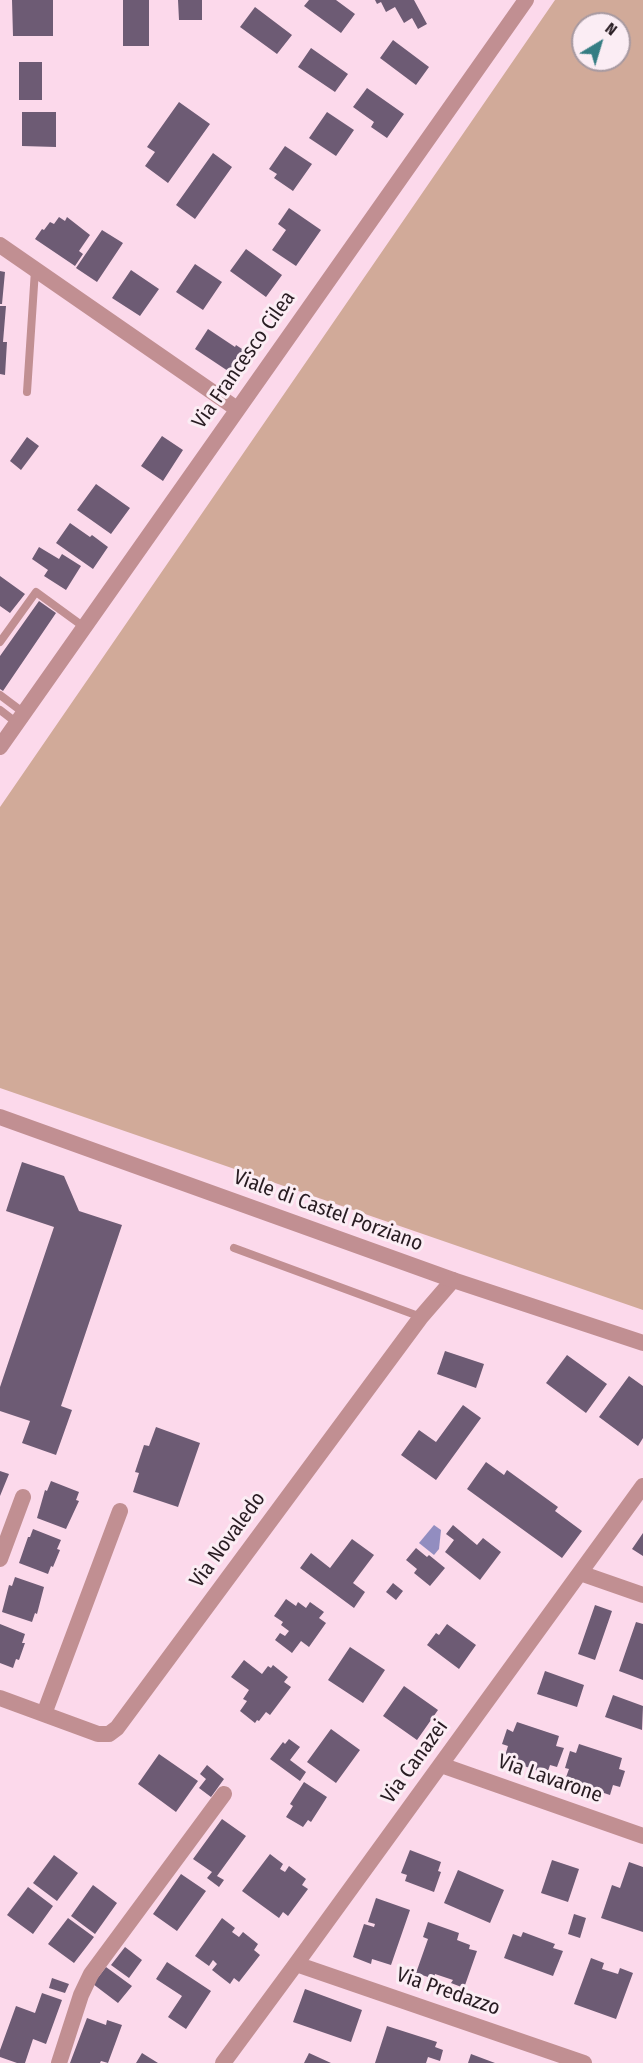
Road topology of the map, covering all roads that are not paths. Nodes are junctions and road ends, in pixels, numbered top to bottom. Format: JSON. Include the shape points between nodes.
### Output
{"nodes":[{"id":1,"x":526,"y":0,"type":"edge"},
{"id":2,"x":0,"y":245,"type":"edge"},
{"id":3,"x":35,"y":269,"type":"junction"},
{"id":4,"x":27,"y":392,"type":"dead end"},
{"id":5,"x":237,"y":409,"type":"junction"},
{"id":6,"x":84,"y":627,"type":"junction"},
{"id":7,"x":3,"y":631,"type":"edge"},
{"id":8,"x":0,"y":642,"type":"edge"},
{"id":9,"x":0,"y":695,"type":"edge"},
{"id":10,"x":0,"y":710,"type":"edge"},
{"id":11,"x":21,"y":718,"type":"junction"},
{"id":12,"x":0,"y":747,"type":"edge"},
{"id":13,"x":0,"y":1117,"type":"edge"},
{"id":14,"x":234,"y":1248,"type":"dead end"},
{"id":15,"x":453,"y":1280,"type":"junction"},
{"id":16,"x":421,"y":1317,"type":"junction"},
{"id":17,"x":643,"y":1343,"type":"edge"},
{"id":18,"x":643,"y":1486,"type":"edge"},
{"id":19,"x":23,"y":1497,"type":"dead end"},
{"id":20,"x":120,"y":1511,"type":"dead end"},
{"id":21,"x":0,"y":1559,"type":"edge"},
{"id":22,"x":580,"y":1573,"type":"junction"},
{"id":23,"x":643,"y":1595,"type":"edge"},
{"id":24,"x":0,"y":1698,"type":"edge"},
{"id":25,"x":44,"y":1714,"type":"junction"},
{"id":26,"x":441,"y":1765,"type":"junction"},
{"id":27,"x":224,"y":1794,"type":"dead end"},
{"id":28,"x":643,"y":1836,"type":"edge"},
{"id":29,"x":296,"y":1964,"type":"junction"},
{"id":30,"x":59,"y":2063,"type":"edge"},
{"id":31,"x":222,"y":2063,"type":"edge"},
{"id":32,"x":584,"y":2063,"type":"edge"}],
"edges":[{"from":1,"to":5,"type":"street","name":"Via Francesco Cilea"},
{"from":2,"to":3,"type":"street"},
{"from":3,"to":4,"type":"lane"},
{"from":3,"to":5,"type":"street"},
{"from":5,"to":6,"type":"street","name":"Via Francesco Cilea"},
{"from":6,"to":7,"type":"lane","via":[[36,592]]},
{"from":6,"to":11,"type":"street","name":"Via Francesco Cilea"},
{"from":7,"to":8,"type":"lane"},
{"from":9,"to":11,"type":"lane"},
{"from":10,"to":11,"type":"lane"},
{"from":11,"to":12,"type":"street","name":"Via Francesco Cilea"},
{"from":13,"to":15,"type":"street","name":"Viale di Castel Porziano"},
{"from":14,"to":16,"type":"lane"},
{"from":15,"to":16,"type":"street","name":"Via Novaledo"},
{"from":15,"to":17,"type":"street","name":"Viale di Castel Porziano"},
{"from":16,"to":25,"type":"street","name":"Via Novaledo","via":[[120,1725],[109,1734],[98,1734]]},
{"from":18,"to":22,"type":"street","name":"Via Canazei"},
{"from":19,"to":21,"type":"street"},
{"from":20,"to":25,"type":"street"},
{"from":22,"to":23,"type":"street"},
{"from":22,"to":26,"type":"street","name":"Via Canazei"},
{"from":24,"to":25,"type":"street","name":"Via Novaledo"},
{"from":26,"to":28,"type":"street","name":"Via Lavarone"},
{"from":26,"to":29,"type":"street","name":"Via Canazei"},
{"from":27,"to":30,"type":"street","via":[[93,1970]]},
{"from":29,"to":31,"type":"street","name":"Via Canazei"},
{"from":29,"to":32,"type":"street","name":"Via Predazzo"}]}
